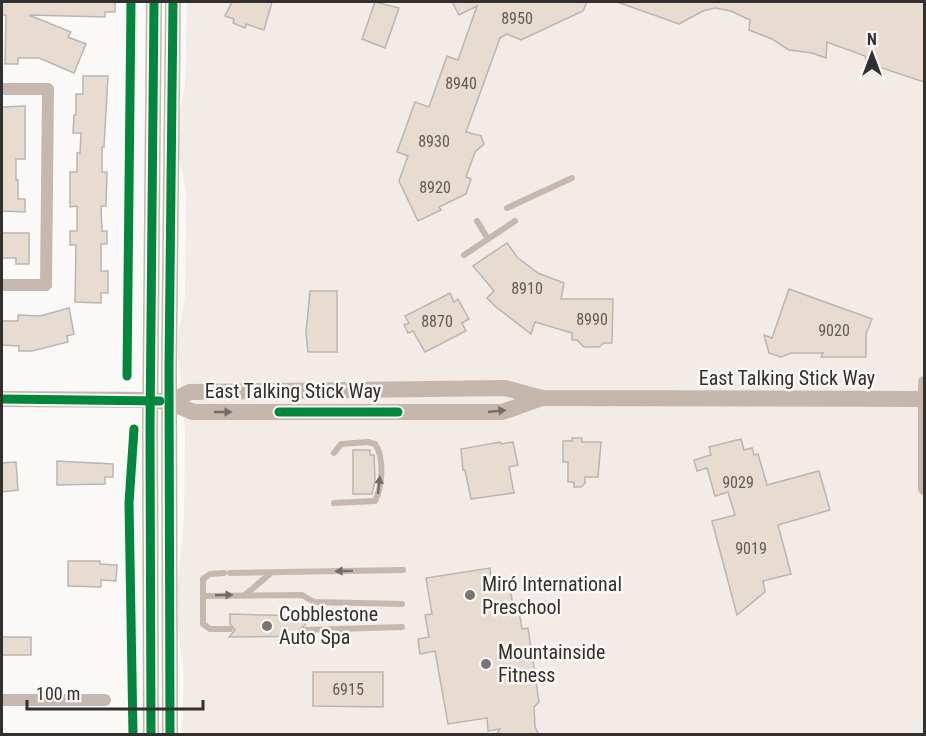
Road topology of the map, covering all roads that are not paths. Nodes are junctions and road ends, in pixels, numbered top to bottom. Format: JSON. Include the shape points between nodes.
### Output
{"nodes":[{"id":1,"x":154,"y":2,"type":"edge"},
{"id":2,"x":173,"y":2,"type":"edge"},
{"id":3,"x":153,"y":41,"type":"junction"},
{"id":4,"x":2,"y":89,"type":"edge"},
{"id":5,"x":171,"y":166,"type":"junction"},
{"id":6,"x":572,"y":178,"type":"dead end"},
{"id":7,"x":507,"y":208,"type":"dead end"},
{"id":8,"x":514,"y":220,"type":"dead end"},
{"id":9,"x":477,"y":221,"type":"dead end"},
{"id":10,"x":488,"y":239,"type":"junction"},
{"id":11,"x":465,"y":255,"type":"dead end"},
{"id":12,"x":2,"y":285,"type":"edge"},
{"id":13,"x":486,"y":388,"type":"junction"},
{"id":14,"x":924,"y":394,"type":"edge"},
{"id":15,"x":542,"y":398,"type":"junction"},
{"id":16,"x":2,"y":399,"type":"edge"},
{"id":17,"x":150,"y":400,"type":"junction"},
{"id":18,"x":169,"y":402,"type":"junction"},
{"id":19,"x":398,"y":412,"type":"junction"},
{"id":20,"x":334,"y":453,"type":"dead end"},
{"id":21,"x":924,"y":489,"type":"edge"},
{"id":22,"x":334,"y":503,"type":"dead end"},
{"id":23,"x":403,"y":570,"type":"dead end"},
{"id":24,"x":271,"y":573,"type":"junction"},
{"id":25,"x":246,"y":595,"type":"junction"},
{"id":26,"x":202,"y":596,"type":"junction"},
{"id":27,"x":402,"y":604,"type":"dead end"},
{"id":28,"x":402,"y":627,"type":"dead end"},
{"id":29,"x":230,"y":629,"type":"dead end"},
{"id":30,"x":304,"y":630,"type":"dead end"},
{"id":31,"x":2,"y":700,"type":"edge"},
{"id":32,"x":105,"y":700,"type":"dead end"},
{"id":33,"x":151,"y":735,"type":"edge"},
{"id":34,"x":170,"y":735,"type":"edge"}],
"edges":[{"from":1,"to":3,"type":"main road"},
{"from":2,"to":5,"type":"main road"},
{"from":3,"to":5,"type":"main road","via":[[161,61],[160,155]]},
{"from":3,"to":17,"type":"main road"},
{"from":4,"to":12,"type":"street","via":[[48,89],[46,285]]},
{"from":5,"to":18,"type":"main road"},
{"from":6,"to":7,"type":"lane"},
{"from":8,"to":10,"type":"lane"},
{"from":9,"to":10,"type":"lane"},
{"from":10,"to":11,"type":"lane"},
{"from":13,"to":15,"type":"main road","name":"East Talking Stick Way","via":[[505,388]]},
{"from":13,"to":18,"type":"main road","name":"East Talking Stick Way","via":[[190,392]]},
{"from":13,"to":19,"type":"main road","via":[[454,398],[408,400]]},
{"from":14,"to":15,"type":"main road","name":"East Talking Stick Way"},
{"from":14,"to":21,"type":"street"},
{"from":19,"to":15,"type":"main road","name":"East Talking Stick Way","one_way":true,"via":[[502,412]]},
{"from":16,"to":17,"type":"main road"},
{"from":17,"to":18,"type":"main road"},
{"from":17,"to":33,"type":"main road"},
{"from":18,"to":19,"type":"main road","name":"East Talking Stick Way","one_way":true,"via":[[193,412]]},
{"from":18,"to":34,"type":"main road"},
{"from":22,"to":20,"type":"lane","one_way":true,"via":[[375,501],[379,494],[380,456],[375,444],[369,442],[341,444]]},
{"from":23,"to":24,"type":"lane","one_way":true},
{"from":24,"to":25,"type":"lane"},
{"from":24,"to":26,"type":"lane","via":[[210,574],[203,579]]},
{"from":26,"to":25,"type":"lane","one_way":true},
{"from":25,"to":27,"type":"lane","via":[[302,595],[314,602]]},
{"from":26,"to":29,"type":"lane","via":[[203,624],[210,629]]},
{"from":28,"to":30,"type":"lane"},
{"from":31,"to":32,"type":"street"}]}
